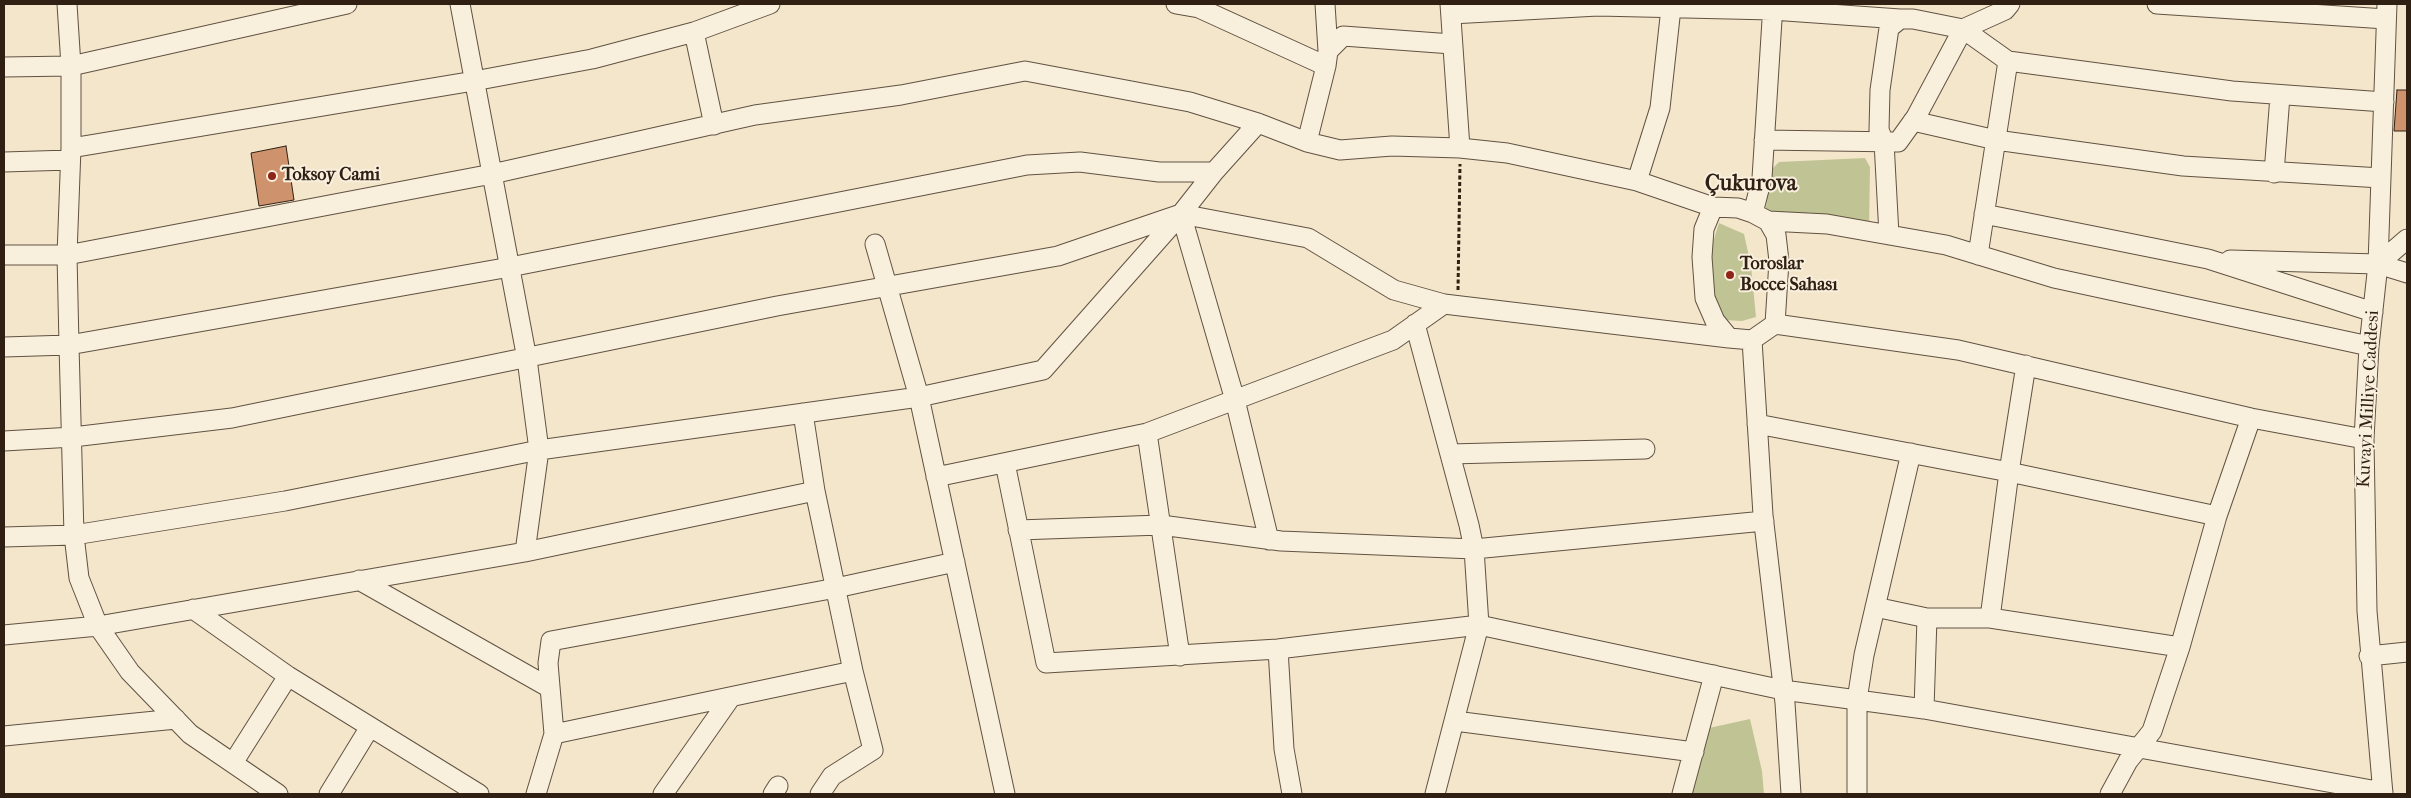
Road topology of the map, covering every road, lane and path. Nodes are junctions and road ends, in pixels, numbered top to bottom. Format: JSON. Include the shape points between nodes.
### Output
{"nodes":[{"id":1,"x":67,"y":4,"type":"edge"},
{"id":2,"x":347,"y":4,"type":"edge"},
{"id":3,"x":460,"y":4,"type":"edge"},
{"id":4,"x":770,"y":4,"type":"edge"},
{"id":5,"x":1176,"y":4,"type":"edge"},
{"id":6,"x":1325,"y":4,"type":"edge"},
{"id":7,"x":2010,"y":4,"type":"edge"},
{"id":8,"x":2157,"y":4,"type":"edge"},
{"id":9,"x":1200,"y":6,"type":"edge"},
{"id":10,"x":1773,"y":7,"type":"edge"},
{"id":11,"x":1671,"y":8,"type":"junction"},
{"id":12,"x":1450,"y":9,"type":"edge"},
{"id":13,"x":2386,"y":11,"type":"edge"},
{"id":14,"x":1900,"y":19,"type":"junction"},
{"id":15,"x":1963,"y":30,"type":"junction"},
{"id":16,"x":694,"y":32,"type":"junction"},
{"id":17,"x":1452,"y":44,"type":"junction"},
{"id":18,"x":1327,"y":59,"type":"junction"},
{"id":19,"x":2008,"y":61,"type":"junction"},
{"id":20,"x":72,"y":66,"type":"junction"},
{"id":21,"x":4,"y":67,"type":"edge"},
{"id":22,"x":474,"y":81,"type":"junction"},
{"id":23,"x":2280,"y":96,"type":"junction"},
{"id":24,"x":2384,"y":102,"type":"junction"},
{"id":25,"x":1913,"y":121,"type":"junction"},
{"id":26,"x":1258,"y":123,"type":"junction"},
{"id":27,"x":714,"y":125,"type":"junction"},
{"id":28,"x":1764,"y":140,"type":"junction"},
{"id":29,"x":1996,"y":140,"type":"junction"},
{"id":30,"x":1307,"y":142,"type":"junction"},
{"id":31,"x":1884,"y":142,"type":"junction"},
{"id":32,"x":1460,"y":148,"type":"junction"},
{"id":33,"x":71,"y":154,"type":"junction"},
{"id":34,"x":4,"y":162,"type":"edge"},
{"id":35,"x":1214,"y":172,"type":"junction"},
{"id":36,"x":2274,"y":173,"type":"junction"},
{"id":37,"x":492,"y":174,"type":"junction"},
{"id":38,"x":2381,"y":178,"type":"junction"},
{"id":39,"x":1637,"y":181,"type":"junction"},
{"id":40,"x":1713,"y":207,"type":"junction"},
{"id":41,"x":1181,"y":214,"type":"junction"},
{"id":42,"x":1984,"y":214,"type":"junction"},
{"id":43,"x":1760,"y":217,"type":"junction"},
{"id":44,"x":1889,"y":235,"type":"junction"},
{"id":45,"x":2407,"y":239,"type":"edge"},
{"id":46,"x":875,"y":244,"type":"dead end"},
{"id":47,"x":4,"y":255,"type":"edge"},
{"id":48,"x":68,"y":255,"type":"junction"},
{"id":49,"x":1978,"y":255,"type":"junction"},
{"id":50,"x":2208,"y":259,"type":"junction"},
{"id":51,"x":2378,"y":264,"type":"junction"},
{"id":52,"x":510,"y":267,"type":"junction"},
{"id":53,"x":2407,"y":273,"type":"edge"},
{"id":54,"x":886,"y":287,"type":"junction"},
{"id":55,"x":1451,"y":305,"type":"junction"},
{"id":56,"x":2373,"y":312,"type":"junction"},
{"id":57,"x":1415,"y":324,"type":"junction"},
{"id":58,"x":1775,"y":324,"type":"junction"},
{"id":59,"x":1729,"y":338,"type":"junction"},
{"id":60,"x":1752,"y":340,"type":"junction"},
{"id":61,"x":69,"y":345,"type":"junction"},
{"id":62,"x":2369,"y":346,"type":"junction"},
{"id":63,"x":4,"y":347,"type":"edge"},
{"id":64,"x":527,"y":359,"type":"junction"},
{"id":65,"x":2026,"y":365,"type":"junction"},
{"id":66,"x":918,"y":397,"type":"junction"},
{"id":67,"x":1235,"y":400,"type":"junction"},
{"id":68,"x":803,"y":413,"type":"junction"},
{"id":69,"x":2252,"y":418,"type":"junction"},
{"id":70,"x":1757,"y":424,"type":"junction"},
{"id":71,"x":1147,"y":433,"type":"junction"},
{"id":72,"x":73,"y":438,"type":"junction"},
{"id":73,"x":2364,"y":439,"type":"junction"},
{"id":74,"x":4,"y":441,"type":"edge"},
{"id":75,"x":1645,"y":449,"type":"dead end"},
{"id":76,"x":538,"y":450,"type":"junction"},
{"id":77,"x":1911,"y":453,"type":"junction"},
{"id":78,"x":1450,"y":454,"type":"junction"},
{"id":79,"x":1005,"y":463,"type":"junction"},
{"id":80,"x":2009,"y":472,"type":"junction"},
{"id":81,"x":936,"y":477,"type":"junction"},
{"id":82,"x":815,"y":491,"type":"junction"},
{"id":83,"x":2216,"y":516,"type":"junction"},
{"id":84,"x":1764,"y":521,"type":"junction"},
{"id":85,"x":1161,"y":525,"type":"junction"},
{"id":86,"x":1018,"y":530,"type":"junction"},
{"id":87,"x":74,"y":536,"type":"junction"},
{"id":88,"x":4,"y":538,"type":"edge"},
{"id":89,"x":1269,"y":540,"type":"junction"},
{"id":90,"x":1474,"y":550,"type":"junction"},
{"id":91,"x":525,"y":552,"type":"junction"},
{"id":92,"x":955,"y":562,"type":"junction"},
{"id":93,"x":359,"y":580,"type":"junction"},
{"id":94,"x":836,"y":588,"type":"junction"},
{"id":95,"x":1875,"y":607,"type":"junction"},
{"id":96,"x":193,"y":609,"type":"junction"},
{"id":97,"x":1927,"y":618,"type":"junction"},
{"id":98,"x":1990,"y":618,"type":"junction"},
{"id":99,"x":1480,"y":625,"type":"junction"},
{"id":100,"x":98,"y":626,"type":"junction"},
{"id":101,"x":4,"y":635,"type":"edge"},
{"id":102,"x":2180,"y":647,"type":"junction"},
{"id":103,"x":1278,"y":649,"type":"junction"},
{"id":104,"x":2407,"y":652,"type":"edge"},
{"id":105,"x":1180,"y":656,"type":"junction"},
{"id":106,"x":2369,"y":656,"type":"junction"},
{"id":107,"x":854,"y":671,"type":"junction"},
{"id":108,"x":1714,"y":675,"type":"junction"},
{"id":109,"x":288,"y":676,"type":"junction"},
{"id":110,"x":550,"y":688,"type":"junction"},
{"id":111,"x":1783,"y":690,"type":"junction"},
{"id":112,"x":731,"y":697,"type":"junction"},
{"id":113,"x":1857,"y":700,"type":"junction"},
{"id":114,"x":1924,"y":710,"type":"junction"},
{"id":115,"x":176,"y":719,"type":"junction"},
{"id":116,"x":1455,"y":721,"type":"junction"},
{"id":117,"x":370,"y":727,"type":"junction"},
{"id":118,"x":554,"y":734,"type":"junction"},
{"id":119,"x":4,"y":736,"type":"edge"},
{"id":120,"x":2139,"y":747,"type":"junction"},
{"id":121,"x":1694,"y":752,"type":"junction"},
{"id":122,"x":234,"y":764,"type":"junction"},
{"id":123,"x":452,"y":787,"type":"edge"},
{"id":124,"x":2383,"y":793,"type":"edge"},
{"id":125,"x":278,"y":794,"type":"edge"},
{"id":126,"x":329,"y":794,"type":"edge"},
{"id":127,"x":479,"y":794,"type":"edge"},
{"id":128,"x":536,"y":794,"type":"edge"},
{"id":129,"x":663,"y":794,"type":"edge"},
{"id":130,"x":820,"y":794,"type":"edge"},
{"id":131,"x":1004,"y":794,"type":"edge"},
{"id":132,"x":1292,"y":794,"type":"edge"},
{"id":133,"x":1435,"y":794,"type":"edge"},
{"id":134,"x":1682,"y":794,"type":"edge"},
{"id":135,"x":1791,"y":794,"type":"edge"},
{"id":136,"x":1857,"y":794,"type":"edge"},
{"id":137,"x":2110,"y":794,"type":"edge"}],
"edges":[{"from":1,"to":20,"type":"street"},
{"from":2,"to":20,"type":"street"},
{"from":3,"to":22,"type":"street"},
{"from":4,"to":16,"type":"street"},
{"from":5,"to":9,"type":"street"},
{"from":6,"to":18,"type":"street"},
{"from":7,"to":15,"type":"street","via":[[2005,10]]},
{"from":8,"to":13,"type":"street"},
{"from":9,"to":18,"type":"street"},
{"from":10,"to":11,"type":"street"},
{"from":10,"to":14,"type":"street"},
{"from":10,"to":28,"type":"street"},
{"from":11,"to":12,"type":"street"},
{"from":11,"to":39,"type":"street","via":[[1660,108]]},
{"from":12,"to":17,"type":"street"},
{"from":13,"to":24,"type":"street","name":"Kuvayi Milliye Caddesi"},
{"from":14,"to":15,"type":"street"},
{"from":14,"to":31,"type":"street","via":[[1889,28],[1880,90],[1879,130]]},
{"from":15,"to":19,"type":"street"},
{"from":15,"to":25,"type":"street"},
{"from":16,"to":22,"type":"street","via":[[592,59]]},
{"from":16,"to":27,"type":"street"},
{"from":17,"to":18,"type":"street","via":[[1343,36]]},
{"from":17,"to":32,"type":"street"},
{"from":18,"to":30,"type":"street"},
{"from":19,"to":23,"type":"street"},
{"from":19,"to":29,"type":"street"},
{"from":20,"to":21,"type":"street"},
{"from":20,"to":33,"type":"street"},
{"from":22,"to":33,"type":"street"},
{"from":22,"to":37,"type":"street"},
{"from":23,"to":24,"type":"street"},
{"from":23,"to":36,"type":"street"},
{"from":24,"to":38,"type":"street","name":"Kuvayi Milliye Caddesi"},
{"from":25,"to":29,"type":"street"},
{"from":25,"to":31,"type":"street","via":[[1898,142]]},
{"from":26,"to":27,"type":"street","via":[[1190,102],[1024,71]]},
{"from":26,"to":30,"type":"street"},
{"from":26,"to":35,"type":"street"},
{"from":27,"to":37,"type":"street"},
{"from":28,"to":31,"type":"street"},
{"from":28,"to":43,"type":"street"},
{"from":29,"to":36,"type":"street","via":[[2183,166]]},
{"from":29,"to":42,"type":"street"},
{"from":30,"to":32,"type":"street","via":[[1340,150],[1392,146]]},
{"from":31,"to":44,"type":"street"},
{"from":32,"to":39,"type":"street","via":[[1508,154]]},
{"from":32,"to":55,"type":"path"},
{"from":33,"to":34,"type":"street"},
{"from":33,"to":48,"type":"street"},
{"from":35,"to":41,"type":"street"},
{"from":35,"to":52,"type":"street","via":[[1159,172],[1080,162],[1027,165]]},
{"from":36,"to":38,"type":"street"},
{"from":37,"to":48,"type":"street"},
{"from":37,"to":52,"type":"street"},
{"from":38,"to":51,"type":"street","name":"Kuvayi Milliye Caddesi"},
{"from":39,"to":40,"type":"street"},
{"from":40,"to":43,"type":"street","via":[[1738,208]]},
{"from":40,"to":59,"type":"street","via":[[1704,229],[1705,298],[1715,321]]},
{"from":41,"to":54,"type":"street","via":[[1058,256]]},
{"from":41,"to":55,"type":"street","via":[[1308,238],[1394,290]]},
{"from":41,"to":66,"type":"street","via":[[1043,370]]},
{"from":41,"to":67,"type":"street"},
{"from":42,"to":49,"type":"street"},
{"from":42,"to":50,"type":"street"},
{"from":43,"to":44,"type":"street"},
{"from":43,"to":58,"type":"street","via":[[1776,235],[1779,261]]},
{"from":44,"to":49,"type":"street"},
{"from":45,"to":51,"type":"street"},
{"from":46,"to":54,"type":"street"},
{"from":47,"to":48,"type":"street"},
{"from":48,"to":61,"type":"street"},
{"from":49,"to":62,"type":"street","via":[[2054,278]]},
{"from":50,"to":51,"type":"street"},
{"from":50,"to":56,"type":"street"},
{"from":51,"to":53,"type":"street"},
{"from":51,"to":56,"type":"street","name":"Kuvayi Milliye Caddesi"},
{"from":52,"to":61,"type":"street"},
{"from":52,"to":64,"type":"street"},
{"from":54,"to":64,"type":"street","via":[[777,306]]},
{"from":54,"to":66,"type":"street"},
{"from":55,"to":57,"type":"street"},
{"from":55,"to":59,"type":"street"},
{"from":56,"to":62,"type":"street","name":"Kuvayi Milliye Caddesi"},
{"from":57,"to":67,"type":"street","via":[[1393,340]]},
{"from":57,"to":78,"type":"street"},
{"from":58,"to":60,"type":"street"},
{"from":58,"to":65,"type":"street","via":[[1958,350]]},
{"from":59,"to":60,"type":"street"},
{"from":60,"to":70,"type":"street"},
{"from":61,"to":63,"type":"street"},
{"from":61,"to":72,"type":"street"},
{"from":62,"to":73,"type":"street","name":"Kuvayi Milliye Caddesi"},
{"from":64,"to":72,"type":"street","via":[[232,418]]},
{"from":64,"to":76,"type":"street"},
{"from":65,"to":69,"type":"street"},
{"from":65,"to":80,"type":"street"},
{"from":66,"to":68,"type":"street"},
{"from":66,"to":81,"type":"street"},
{"from":67,"to":71,"type":"street"},
{"from":67,"to":89,"type":"street"},
{"from":68,"to":76,"type":"street"},
{"from":68,"to":82,"type":"street"},
{"from":69,"to":73,"type":"street"},
{"from":69,"to":83,"type":"street"},
{"from":70,"to":77,"type":"street"},
{"from":70,"to":84,"type":"street"},
{"from":71,"to":79,"type":"street"},
{"from":71,"to":85,"type":"street"},
{"from":72,"to":74,"type":"street"},
{"from":72,"to":87,"type":"street"},
{"from":73,"to":106,"type":"street","name":"Kuvayi Milliye Caddesi"},
{"from":75,"to":78,"type":"street"},
{"from":76,"to":87,"type":"street","via":[[285,501]]},
{"from":76,"to":91,"type":"street"},
{"from":77,"to":80,"type":"street"},
{"from":77,"to":95,"type":"street"},
{"from":78,"to":90,"type":"street"},
{"from":79,"to":81,"type":"street"},
{"from":79,"to":86,"type":"street"},
{"from":80,"to":83,"type":"street"},
{"from":80,"to":98,"type":"street"},
{"from":81,"to":92,"type":"street"},
{"from":82,"to":91,"type":"street"},
{"from":82,"to":94,"type":"street"},
{"from":83,"to":102,"type":"street"},
{"from":84,"to":90,"type":"street"},
{"from":84,"to":111,"type":"street"},
{"from":85,"to":86,"type":"street"},
{"from":85,"to":89,"type":"street"},
{"from":85,"to":105,"type":"street"},
{"from":86,"to":105,"type":"street","via":[[1046,663]]},
{"from":87,"to":88,"type":"street"},
{"from":87,"to":100,"type":"street","via":[[79,578]]},
{"from":89,"to":90,"type":"street"},
{"from":90,"to":99,"type":"street"},
{"from":91,"to":93,"type":"street"},
{"from":92,"to":94,"type":"street"},
{"from":92,"to":131,"type":"street"},
{"from":93,"to":96,"type":"street"},
{"from":93,"to":110,"type":"street"},
{"from":94,"to":107,"type":"street"},
{"from":94,"to":110,"type":"street","via":[[551,641],[548,664]]},
{"from":95,"to":97,"type":"street"},
{"from":95,"to":113,"type":"street"},
{"from":96,"to":100,"type":"street"},
{"from":96,"to":109,"type":"street"},
{"from":97,"to":98,"type":"street"},
{"from":97,"to":114,"type":"street"},
{"from":98,"to":102,"type":"street"},
{"from":99,"to":103,"type":"street"},
{"from":99,"to":108,"type":"street"},
{"from":99,"to":116,"type":"street"},
{"from":100,"to":101,"type":"street"},
{"from":100,"to":115,"type":"street","via":[[130,672]]},
{"from":102,"to":120,"type":"street","via":[[2152,731]]},
{"from":103,"to":105,"type":"street"},
{"from":103,"to":132,"type":"street","via":[[1284,748]]},
{"from":104,"to":106,"type":"street"},
{"from":106,"to":124,"type":"street","name":"Kuvayi Milliye Caddesi"},
{"from":107,"to":112,"type":"street"},
{"from":107,"to":130,"type":"street","via":[[873,750],[832,776]]},
{"from":108,"to":111,"type":"street"},
{"from":108,"to":121,"type":"street"},
{"from":109,"to":117,"type":"street"},
{"from":109,"to":122,"type":"street"},
{"from":110,"to":118,"type":"street"},
{"from":111,"to":113,"type":"street"},
{"from":111,"to":135,"type":"street"},
{"from":112,"to":118,"type":"street"},
{"from":112,"to":129,"type":"street"},
{"from":113,"to":114,"type":"street"},
{"from":113,"to":136,"type":"street"},
{"from":114,"to":120,"type":"street"},
{"from":115,"to":119,"type":"street"},
{"from":115,"to":122,"type":"street","via":[[190,734]]},
{"from":116,"to":121,"type":"street"},
{"from":116,"to":133,"type":"street"},
{"from":117,"to":123,"type":"street"},
{"from":117,"to":126,"type":"street"},
{"from":118,"to":128,"type":"street"},
{"from":120,"to":124,"type":"street"},
{"from":120,"to":137,"type":"street"},
{"from":121,"to":134,"type":"street"},
{"from":122,"to":125,"type":"street"},
{"from":123,"to":127,"type":"street"}]}
